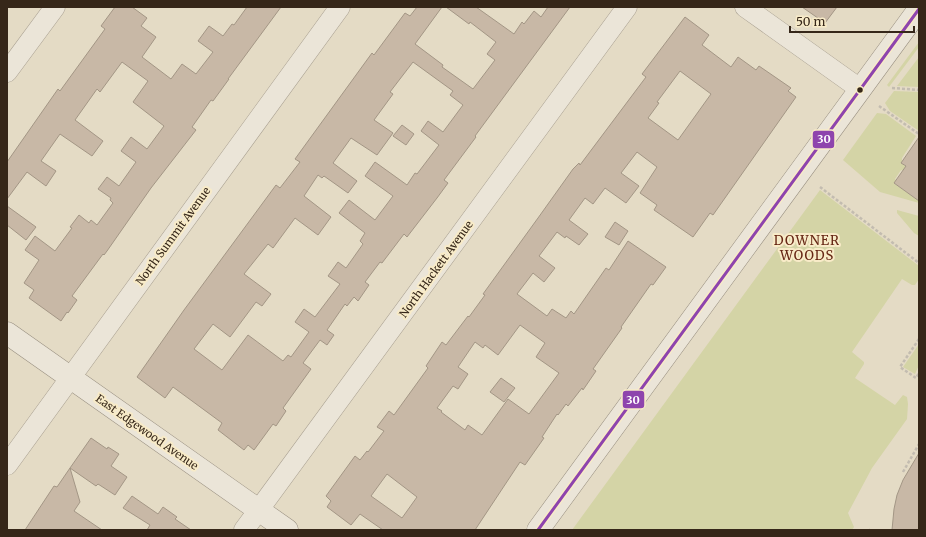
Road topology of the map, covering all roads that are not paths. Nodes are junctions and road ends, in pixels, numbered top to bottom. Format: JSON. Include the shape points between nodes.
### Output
{"nodes":[{"id":1,"x":55,"y":7,"type":"edge"},
{"id":2,"x":340,"y":7,"type":"edge"},
{"id":3,"x":627,"y":7,"type":"edge"},
{"id":4,"x":745,"y":7,"type":"edge"},
{"id":5,"x":919,"y":9,"type":"edge"},
{"id":6,"x":7,"y":72,"type":"edge"},
{"id":7,"x":860,"y":89,"type":"junction"},
{"id":8,"x":7,"y":333,"type":"edge"},
{"id":9,"x":70,"y":378,"type":"junction"},
{"id":10,"x":7,"y":465,"type":"edge"},
{"id":11,"x":259,"y":510,"type":"junction"},
{"id":12,"x":244,"y":530,"type":"edge"},
{"id":13,"x":287,"y":530,"type":"edge"},
{"id":14,"x":538,"y":530,"type":"edge"}],
"edges":[{"from":1,"to":6,"type":"street"},
{"from":2,"to":9,"type":"street","name":"North Summit Avenue"},
{"from":3,"to":11,"type":"street","name":"North Hackett Avenue"},
{"from":4,"to":7,"type":"street"},
{"from":5,"to":7,"type":"street"},
{"from":7,"to":14,"type":"street"},
{"from":8,"to":9,"type":"street","name":"East Edgewood Avenue"},
{"from":9,"to":10,"type":"street","name":"North Summit Avenue"},
{"from":9,"to":11,"type":"street","name":"East Edgewood Avenue"},
{"from":11,"to":12,"type":"street","name":"North Hackett Avenue"},
{"from":11,"to":13,"type":"street","name":"East Edgewood Avenue"}]}
